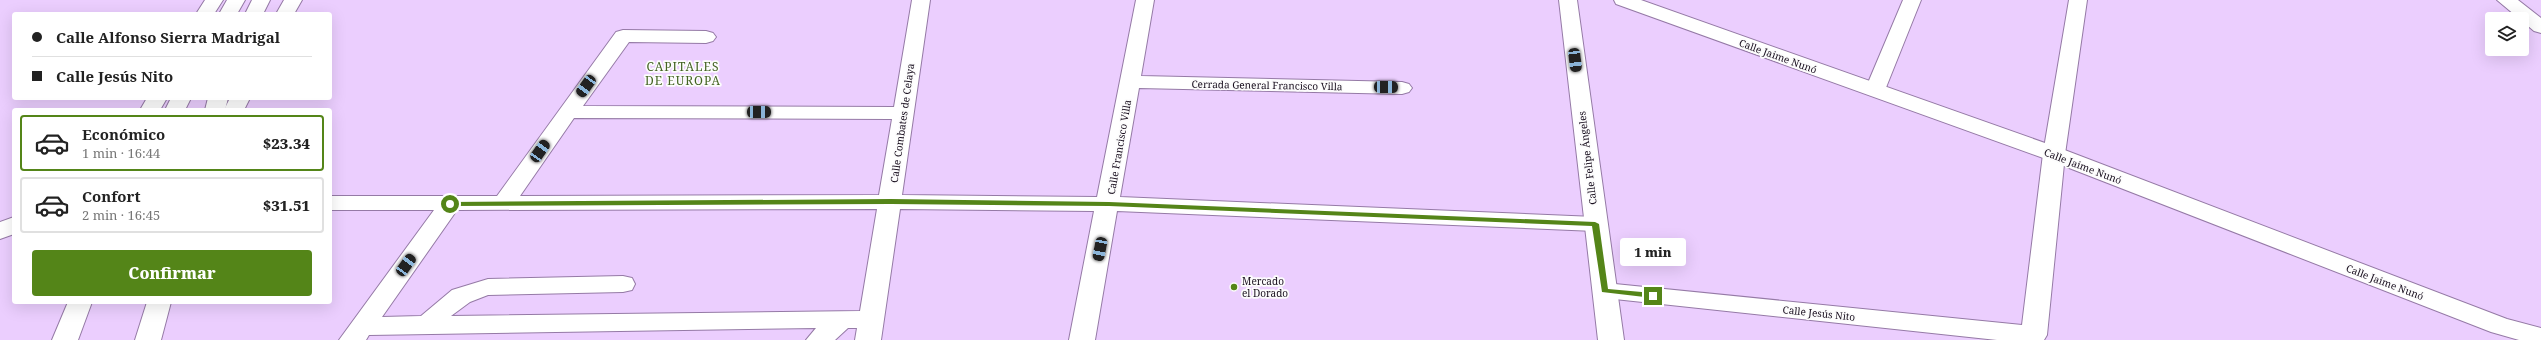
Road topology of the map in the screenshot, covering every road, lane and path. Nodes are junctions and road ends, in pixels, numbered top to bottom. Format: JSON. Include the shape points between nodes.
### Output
{"nodes":[{"id":1,"x":214,"y":0,"type":"edge"},
{"id":2,"x":236,"y":0,"type":"edge"},
{"id":3,"x":261,"y":0,"type":"edge"},
{"id":4,"x":293,"y":0,"type":"edge"},
{"id":5,"x":921,"y":0,"type":"edge"},
{"id":6,"x":1145,"y":0,"type":"edge"},
{"id":7,"x":1568,"y":0,"type":"edge"},
{"id":8,"x":1623,"y":0,"type":"edge"},
{"id":9,"x":1912,"y":0,"type":"edge"},
{"id":10,"x":2078,"y":0,"type":"edge"},
{"id":11,"x":2506,"y":0,"type":"edge"},
{"id":12,"x":207,"y":12,"type":"edge"},
{"id":13,"x":229,"y":12,"type":"edge"},
{"id":14,"x":255,"y":12,"type":"edge"},
{"id":15,"x":286,"y":12,"type":"edge"},
{"id":16,"x":2541,"y":27,"type":"edge"},
{"id":17,"x":706,"y":37,"type":"dead end"},
{"id":18,"x":1131,"y":82,"type":"junction"},
{"id":19,"x":1402,"y":88,"type":"dead end"},
{"id":20,"x":1875,"y":90,"type":"junction"},
{"id":21,"x":567,"y":112,"type":"junction"},
{"id":22,"x":903,"y":113,"type":"junction"},
{"id":23,"x":2054,"y":154,"type":"junction"},
{"id":24,"x":891,"y":202,"type":"junction"},
{"id":25,"x":332,"y":203,"type":"edge"},
{"id":26,"x":503,"y":203,"type":"junction"},
{"id":27,"x":450,"y":204,"type":"junction"},
{"id":28,"x":1109,"y":204,"type":"junction"},
{"id":29,"x":1595,"y":224,"type":"junction"},
{"id":30,"x":12,"y":225,"type":"edge"},
{"id":31,"x":0,"y":232,"type":"edge"},
{"id":32,"x":623,"y":284,"type":"dead end"},
{"id":33,"x":1605,"y":291,"type":"junction"},
{"id":34,"x":79,"y":304,"type":"edge"},
{"id":35,"x":158,"y":304,"type":"edge"},
{"id":36,"x":840,"y":320,"type":"junction"},
{"id":37,"x":427,"y":325,"type":"junction"},
{"id":38,"x":870,"y":330,"type":"edge"},
{"id":39,"x":357,"y":333,"type":"edge"},
{"id":40,"x":2541,"y":337,"type":"edge"},
{"id":41,"x":65,"y":340,"type":"edge"},
{"id":42,"x":148,"y":340,"type":"edge"},
{"id":43,"x":819,"y":340,"type":"edge"},
{"id":44,"x":1082,"y":340,"type":"edge"},
{"id":45,"x":1611,"y":340,"type":"edge"}],
"edges":[{"from":1,"to":12,"type":"main road"},
{"from":2,"to":13,"type":"main road"},
{"from":3,"to":14,"type":"main road"},
{"from":4,"to":15,"type":"main road"},
{"from":5,"to":22,"type":"main road","name":"Calle Combates de Celaya"},
{"from":6,"to":18,"type":"main road","name":"Calle Francisco Villa"},
{"from":7,"to":29,"type":"main road","name":"Calle Felipe Ángeles"},
{"from":8,"to":20,"type":"main road","name":"Calle Jaime Nunó"},
{"from":9,"to":20,"type":"main road"},
{"from":10,"to":23,"type":"main road"},
{"from":11,"to":16,"type":"main road"},
{"from":17,"to":21,"type":"main road","via":[[623,36]]},
{"from":18,"to":19,"type":"main road","name":"Cerrada General Francisco Villa"},
{"from":18,"to":28,"type":"main road","name":"Calle Francisco Villa"},
{"from":20,"to":23,"type":"main road","name":"Calle Jaime Nunó"},
{"from":21,"to":22,"type":"main road"},
{"from":21,"to":26,"type":"main road"},
{"from":22,"to":24,"type":"main road","name":"Calle Combates de Celaya"},
{"from":23,"to":33,"type":"main road","name":"Calle Jesús Nito","via":[[2034,335]]},
{"from":23,"to":40,"type":"main road","name":"Calle Jaime Nunó","via":[[2500,326]]},
{"from":24,"to":26,"type":"main road"},
{"from":24,"to":28,"type":"main road"},
{"from":24,"to":38,"type":"main road","name":"Calle Combates de Celaya"},
{"from":25,"to":27,"type":"main road"},
{"from":26,"to":27,"type":"main road"},
{"from":27,"to":39,"type":"main road"},
{"from":28,"to":29,"type":"main road"},
{"from":28,"to":44,"type":"main road","name":"Calle Francisco Villa"},
{"from":29,"to":33,"type":"main road","name":"Calle Felipe Ángeles"},
{"from":30,"to":31,"type":"main road"},
{"from":32,"to":37,"type":"main road","via":[[488,287],[469,291],[453,300]]},
{"from":33,"to":45,"type":"main road","name":"Calle Felipe Ángeles"},
{"from":34,"to":41,"type":"main road"},
{"from":35,"to":42,"type":"main road"},
{"from":36,"to":37,"type":"main road"},
{"from":36,"to":38,"type":"main road"},
{"from":36,"to":43,"type":"main road"},
{"from":37,"to":39,"type":"main road"}]}
